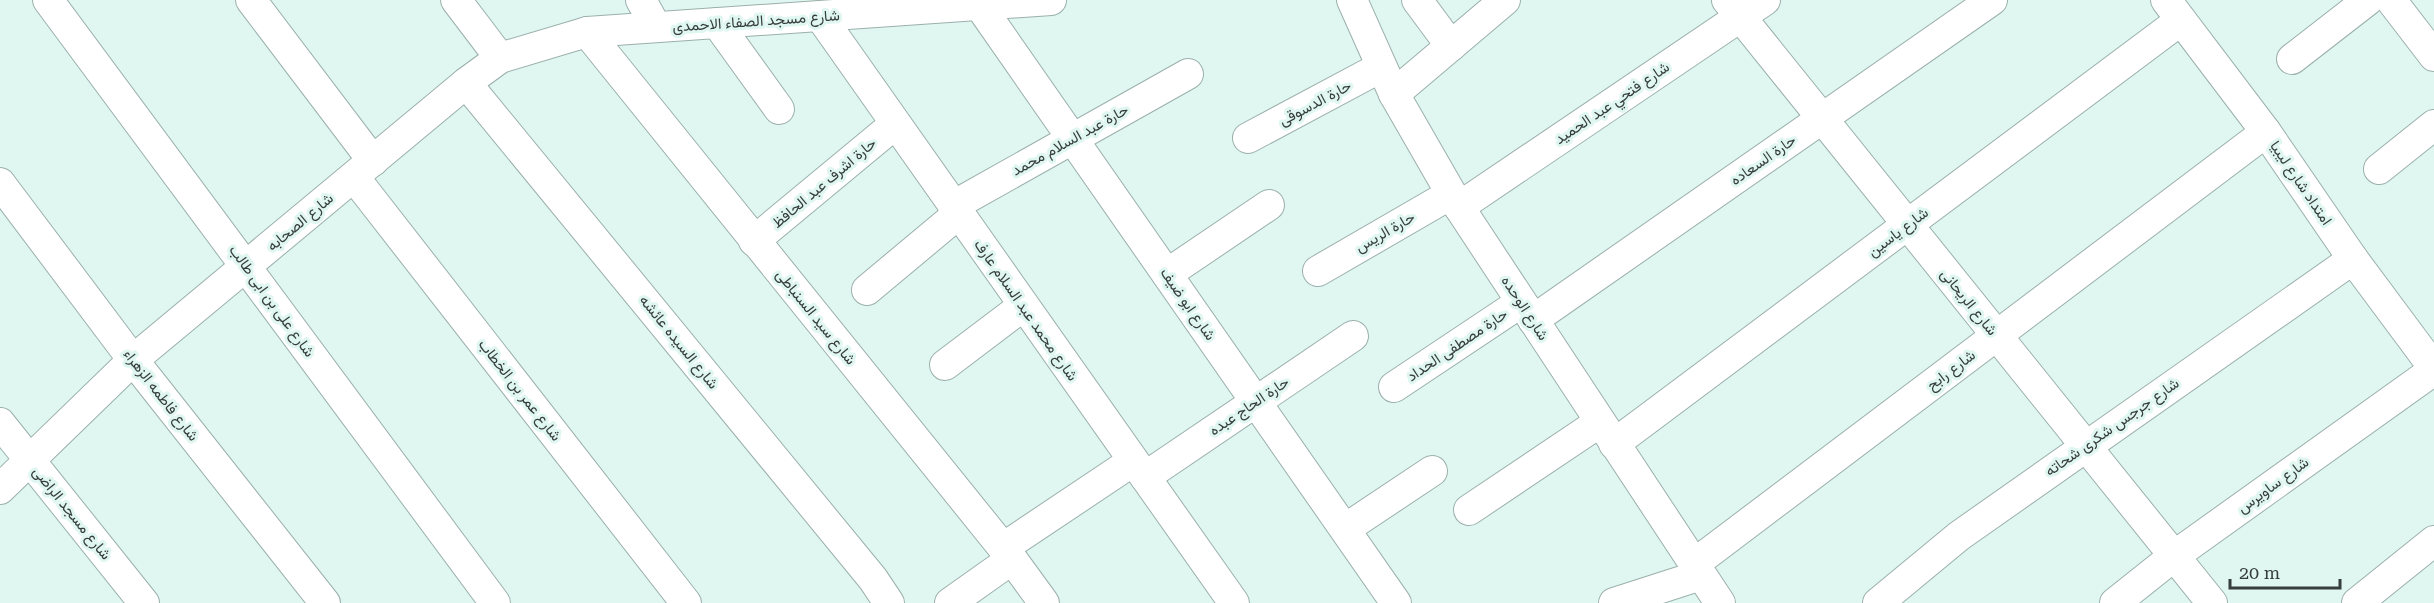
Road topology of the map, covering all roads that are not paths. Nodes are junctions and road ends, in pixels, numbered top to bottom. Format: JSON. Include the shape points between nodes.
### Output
{"nodes":[{"id":1,"x":48,"y":0,"type":"edge"},
{"id":2,"x":251,"y":0,"type":"edge"},
{"id":3,"x":456,"y":0,"type":"edge"},
{"id":4,"x":640,"y":0,"type":"edge"},
{"id":5,"x":1051,"y":0,"type":"edge"},
{"id":6,"x":1352,"y":0,"type":"edge"},
{"id":7,"x":1418,"y":0,"type":"edge"},
{"id":8,"x":1505,"y":0,"type":"edge"},
{"id":9,"x":1765,"y":0,"type":"edge"},
{"id":10,"x":1992,"y":0,"type":"edge"},
{"id":11,"x":2368,"y":0,"type":"edge"},
{"id":12,"x":2391,"y":0,"type":"edge"},
{"id":13,"x":963,"y":4,"type":"edge"},
{"id":14,"x":1733,"y":8,"type":"edge"},
{"id":15,"x":2173,"y":10,"type":"edge"},
{"id":16,"x":814,"y":11,"type":"edge"},
{"id":17,"x":717,"y":23,"type":"junction"},
{"id":18,"x":656,"y":27,"type":"junction"},
{"id":19,"x":587,"y":32,"type":"junction"},
{"id":20,"x":1451,"y":46,"type":"junction"},
{"id":21,"x":2434,"y":56,"type":"edge"},
{"id":22,"x":500,"y":58,"type":"junction"},
{"id":23,"x":2292,"y":59,"type":"dead end"},
{"id":24,"x":1381,"y":68,"type":"junction"},
{"id":25,"x":1188,"y":74,"type":"dead end"},
{"id":26,"x":466,"y":83,"type":"junction"},
{"id":27,"x":1394,"y":94,"type":"junction"},
{"id":28,"x":779,"y":109,"type":"dead end"},
{"id":29,"x":1822,"y":119,"type":"junction"},
{"id":30,"x":895,"y":124,"type":"junction"},
{"id":31,"x":2434,"y":125,"type":"edge"},
{"id":32,"x":2266,"y":132,"type":"junction"},
{"id":33,"x":1072,"y":138,"type":"junction"},
{"id":34,"x":1248,"y":138,"type":"dead end"},
{"id":35,"x":363,"y":169,"type":"junction"},
{"id":36,"x":2379,"y":169,"type":"dead end"},
{"id":37,"x":0,"y":183,"type":"edge"},
{"id":38,"x":1455,"y":200,"type":"junction"},
{"id":39,"x":1269,"y":205,"type":"dead end"},
{"id":40,"x":956,"y":210,"type":"junction"},
{"id":41,"x":1907,"y":225,"type":"junction"},
{"id":42,"x":754,"y":241,"type":"junction"},
{"id":43,"x":2353,"y":260,"type":"junction"},
{"id":44,"x":247,"y":266,"type":"junction"},
{"id":45,"x":1318,"y":271,"type":"dead end"},
{"id":46,"x":1167,"y":274,"type":"junction"},
{"id":47,"x":867,"y":290,"type":"dead end"},
{"id":48,"x":1023,"y":306,"type":"junction"},
{"id":49,"x":1526,"y":312,"type":"junction"},
{"id":50,"x":1353,"y":336,"type":"dead end"},
{"id":51,"x":1997,"y":336,"type":"junction"},
{"id":52,"x":134,"y":360,"type":"junction"},
{"id":53,"x":945,"y":365,"type":"dead end"},
{"id":54,"x":2434,"y":369,"type":"edge"},
{"id":55,"x":1394,"y":387,"type":"dead end"},
{"id":56,"x":1256,"y":401,"type":"junction"},
{"id":57,"x":0,"y":423,"type":"edge"},
{"id":58,"x":1607,"y":433,"type":"junction"},
{"id":59,"x":2086,"y":446,"type":"junction"},
{"id":60,"x":29,"y":460,"type":"junction"},
{"id":61,"x":1139,"y":469,"type":"junction"},
{"id":62,"x":1432,"y":471,"type":"dead end"},
{"id":63,"x":0,"y":489,"type":"edge"},
{"id":64,"x":1469,"y":510,"type":"dead end"},
{"id":65,"x":1345,"y":529,"type":"junction"},
{"id":66,"x":2434,"y":541,"type":"edge"},
{"id":67,"x":1008,"y":553,"type":"junction"},
{"id":68,"x":2174,"y":556,"type":"junction"},
{"id":69,"x":1697,"y":570,"type":"junction"},
{"id":70,"x":144,"y":603,"type":"edge"},
{"id":71,"x":325,"y":603,"type":"edge"},
{"id":72,"x":495,"y":603,"type":"edge"},
{"id":73,"x":686,"y":603,"type":"edge"},
{"id":74,"x":889,"y":603,"type":"edge"},
{"id":75,"x":950,"y":603,"type":"edge"},
{"id":76,"x":1044,"y":603,"type":"edge"},
{"id":77,"x":1234,"y":603,"type":"edge"},
{"id":78,"x":1396,"y":603,"type":"edge"},
{"id":79,"x":1614,"y":603,"type":"edge"},
{"id":80,"x":1720,"y":603,"type":"edge"},
{"id":81,"x":1878,"y":603,"type":"edge"},
{"id":82,"x":2115,"y":603,"type":"edge"},
{"id":83,"x":2212,"y":603,"type":"edge"},
{"id":84,"x":2357,"y":603,"type":"edge"}],
"edges":[{"from":1,"to":44,"type":"street","name":"شارع على بن ابى طالب"},
{"from":2,"to":35,"type":"street","name":"شارع عمر بن الخطاب"},
{"from":3,"to":22,"type":"street"},
{"from":4,"to":18,"type":"street"},
{"from":5,"to":13,"type":"street","name":"شارع مسجد الصفاء الاحمدى"},
{"from":6,"to":24,"type":"street","name":"شارع الوحده"},
{"from":7,"to":20,"type":"street"},
{"from":8,"to":20,"type":"street"},
{"from":9,"to":14,"type":"street","name":"شارع فتحي عبد الحميد"},
{"from":10,"to":29,"type":"street","name":"حارة السعاده"},
{"from":11,"to":23,"type":"street"},
{"from":12,"to":21,"type":"street"},
{"from":13,"to":16,"type":"street","name":"شارع مسجد الصفاء الاحمدى"},
{"from":13,"to":33,"type":"street","name":"شارع ابو ضيف"},
{"from":14,"to":29,"type":"street","name":"شارع الريحانى"},
{"from":14,"to":38,"type":"street","name":"شارع فتحي عبد الحميد"},
{"from":15,"to":32,"type":"street","name":"امتداد شارع ليبيا"},
{"from":15,"to":41,"type":"street","name":"شارع ياسين"},
{"from":16,"to":17,"type":"street","name":"شارع مسجد الصفاء الاحمدى"},
{"from":16,"to":30,"type":"street","name":"شارع محمد عبد السلام عارف"},
{"from":17,"to":18,"type":"street","name":"شارع مسجد الصفاء الاحمدى"},
{"from":17,"to":28,"type":"street"},
{"from":18,"to":19,"type":"street","name":"شارع مسجد الصفاء الاحمدى"},
{"from":19,"to":22,"type":"street","name":"شارع مسجد الصفاء الاحمدى"},
{"from":19,"to":42,"type":"street","name":"شارع سيد السنباطى"},
{"from":20,"to":27,"type":"street"},
{"from":22,"to":26,"type":"street","name":"شارع الصحابه"},
{"from":24,"to":27,"type":"street","name":"شارع الوحده"},
{"from":24,"to":34,"type":"street","name":"حارة الدسوقى"},
{"from":25,"to":33,"type":"street","name":"حارة عبد السلام محمد"},
{"from":26,"to":35,"type":"street","name":"شارع الصحابه"},
{"from":26,"to":74,"type":"street","name":"شارع السيده عائشه"},
{"from":27,"to":38,"type":"street","name":"شارع الوحده"},
{"from":29,"to":41,"type":"street","name":"شارع الريحانى"},
{"from":29,"to":49,"type":"street","name":"حارة السعاده"},
{"from":30,"to":40,"type":"street","name":"شارع محمد عبد السلام عارف"},
{"from":30,"to":42,"type":"street","name":"حارة اشرف عبد الحافظ"},
{"from":31,"to":36,"type":"street"},
{"from":32,"to":43,"type":"street","name":"امتداد شارع ليبيا"},
{"from":32,"to":51,"type":"street","name":"شارع رابح"},
{"from":33,"to":40,"type":"street","name":"حارة عبد السلام محمد"},
{"from":33,"to":46,"type":"street","name":"شارع ابو ضيف"},
{"from":35,"to":44,"type":"street","name":"شارع الصحابه"},
{"from":35,"to":73,"type":"street","name":"شارع عمر بن الخطاب"},
{"from":37,"to":52,"type":"street","name":"شارع فاطمه الزهراء"},
{"from":38,"to":45,"type":"street","name":"حارة الريس"},
{"from":38,"to":49,"type":"street","name":"شارع الوحده"},
{"from":39,"to":46,"type":"street"},
{"from":40,"to":47,"type":"street","name":"حارة عبد السلام محمد"},
{"from":40,"to":48,"type":"street","name":"شارع محمد عبد السلام عارف"},
{"from":41,"to":51,"type":"street","name":"شارع الريحانى"},
{"from":41,"to":58,"type":"street","name":"شارع ياسين"},
{"from":42,"to":67,"type":"street","name":"شارع سيد السنباطى"},
{"from":43,"to":54,"type":"street","name":"امتداد شارع ليبيا"},
{"from":43,"to":59,"type":"street","name":"شارع جرجس شكرى شحاته"},
{"from":44,"to":52,"type":"street","name":"شارع الصحابه"},
{"from":44,"to":72,"type":"street","name":"شارع على بن ابى طالب"},
{"from":46,"to":56,"type":"street","name":"شارع ابو ضيف"},
{"from":48,"to":53,"type":"street"},
{"from":48,"to":61,"type":"street","name":"شارع محمد عبد السلام عارف"},
{"from":49,"to":55,"type":"street","name":"حارة مصطفى الحداد"},
{"from":49,"to":58,"type":"street","name":"شارع الوحده"},
{"from":50,"to":56,"type":"street","name":"حارة الحاج عبده"},
{"from":51,"to":59,"type":"street","name":"شارع الريحانى"},
{"from":51,"to":69,"type":"street","name":"شارع رابح"},
{"from":52,"to":60,"type":"street","name":"شارع الصحابه"},
{"from":52,"to":71,"type":"street","name":"شارع فاطمه الزهراء"},
{"from":54,"to":68,"type":"street","name":"شارع ساويرس"},
{"from":56,"to":61,"type":"street","name":"حارة الحاج عبده"},
{"from":56,"to":65,"type":"street","name":"شارع ابو ضيف"},
{"from":57,"to":60,"type":"street","name":"شارع مسجد الراضى"},
{"from":58,"to":64,"type":"street","name":"شارع ياسين"},
{"from":58,"to":69,"type":"street","name":"شارع الوحده"},
{"from":59,"to":68,"type":"street","name":"شارع الريحانى"},
{"from":59,"to":81,"type":"street","name":"شارع جرجس شكرى شحاته","via":[[1959,536]]},
{"from":60,"to":63,"type":"street","name":"شارع الصحابه"},
{"from":60,"to":70,"type":"street","name":"شارع مسجد الراضى"},
{"from":61,"to":67,"type":"street","name":"حارة الحاج عبده"},
{"from":61,"to":77,"type":"street","name":"شارع محمد عبد السلام عارف"},
{"from":62,"to":65,"type":"street"},
{"from":65,"to":78,"type":"street","name":"شارع ابو ضيف"},
{"from":66,"to":84,"type":"street"},
{"from":67,"to":75,"type":"street","name":"حارة الحاج عبده"},
{"from":67,"to":76,"type":"street","name":"شارع سيد السنباطى"},
{"from":68,"to":82,"type":"street","name":"شارع ساويرس"},
{"from":68,"to":83,"type":"street","name":"شارع الريحانى"},
{"from":69,"to":79,"type":"street","name":"شارع رابح"},
{"from":69,"to":80,"type":"street","name":"شارع الوحده"}]}
